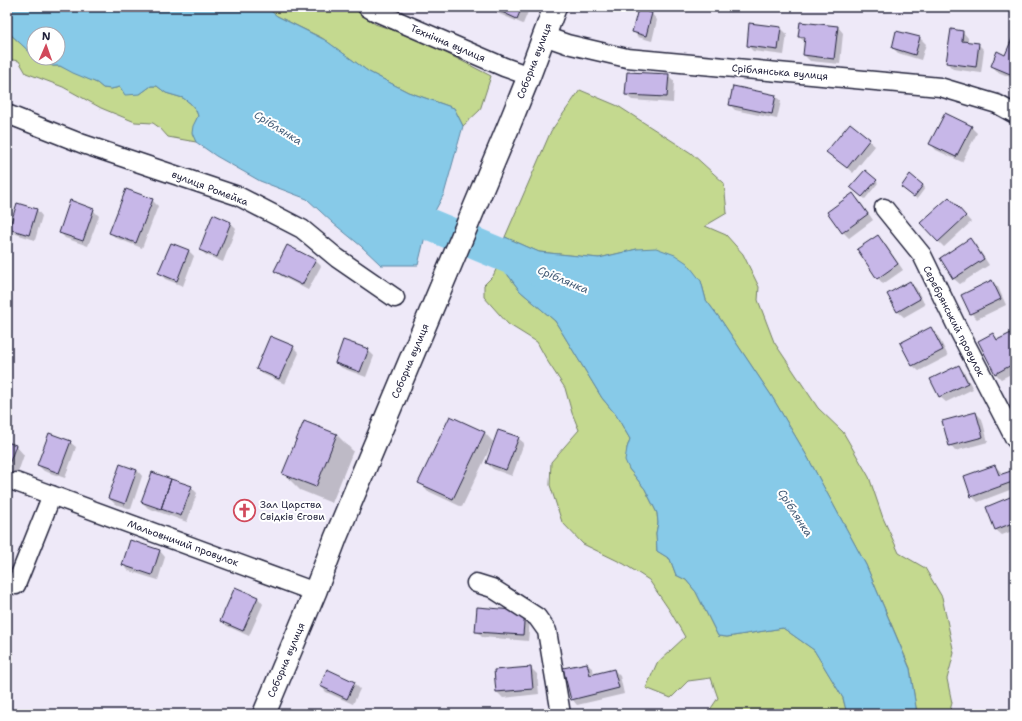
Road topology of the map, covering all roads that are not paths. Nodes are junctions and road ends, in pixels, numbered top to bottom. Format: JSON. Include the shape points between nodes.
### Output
{"nodes":[{"id":1,"x":367,"y":7,"type":"edge"},
{"id":2,"x":555,"y":7,"type":"edge"},
{"id":3,"x":544,"y":36,"type":"junction"},
{"id":4,"x":529,"y":76,"type":"junction"},
{"id":5,"x":7,"y":114,"type":"edge"},
{"id":6,"x":1015,"y":114,"type":"edge"},
{"id":7,"x":884,"y":208,"type":"dead end"},
{"id":8,"x":395,"y":298,"type":"dead end"},
{"id":9,"x":1015,"y":439,"type":"edge"},
{"id":10,"x":16,"y":482,"type":"dead end"},
{"id":11,"x":52,"y":495,"type":"junction"},
{"id":12,"x":476,"y":583,"type":"dead end"},
{"id":13,"x":16,"y":585,"type":"dead end"},
{"id":14,"x":315,"y":592,"type":"junction"},
{"id":15,"x":264,"y":714,"type":"edge"},
{"id":16,"x":561,"y":714,"type":"edge"}],
"edges":[{"from":1,"to":4,"type":"street","name":"Технічна вулиця"},
{"from":2,"to":3,"type":"main road","name":"Соборна вулиця"},
{"from":3,"to":4,"type":"main road","name":"Соборна вулиця"},
{"from":3,"to":6,"type":"street","name":"Сріблянська вулиця","via":[[627,58],[940,87],[997,104]]},
{"from":4,"to":14,"type":"main road","name":"Соборна вулиця"},
{"from":5,"to":8,"type":"street","name":"вулиця Ромейка","via":[[83,144],[238,196],[302,229],[337,258]]},
{"from":7,"to":9,"type":"street","name":"Серебрянський провулок","via":[[922,255]]},
{"from":10,"to":11,"type":"street","name":"Мальовничий провулок"},
{"from":11,"to":13,"type":"street"},
{"from":11,"to":14,"type":"street","name":"Мальовничий провулок"},
{"from":12,"to":16,"type":"street","via":[[492,588],[537,617],[547,632]]},
{"from":14,"to":15,"type":"main road","name":"Соборна вулиця"}]}
